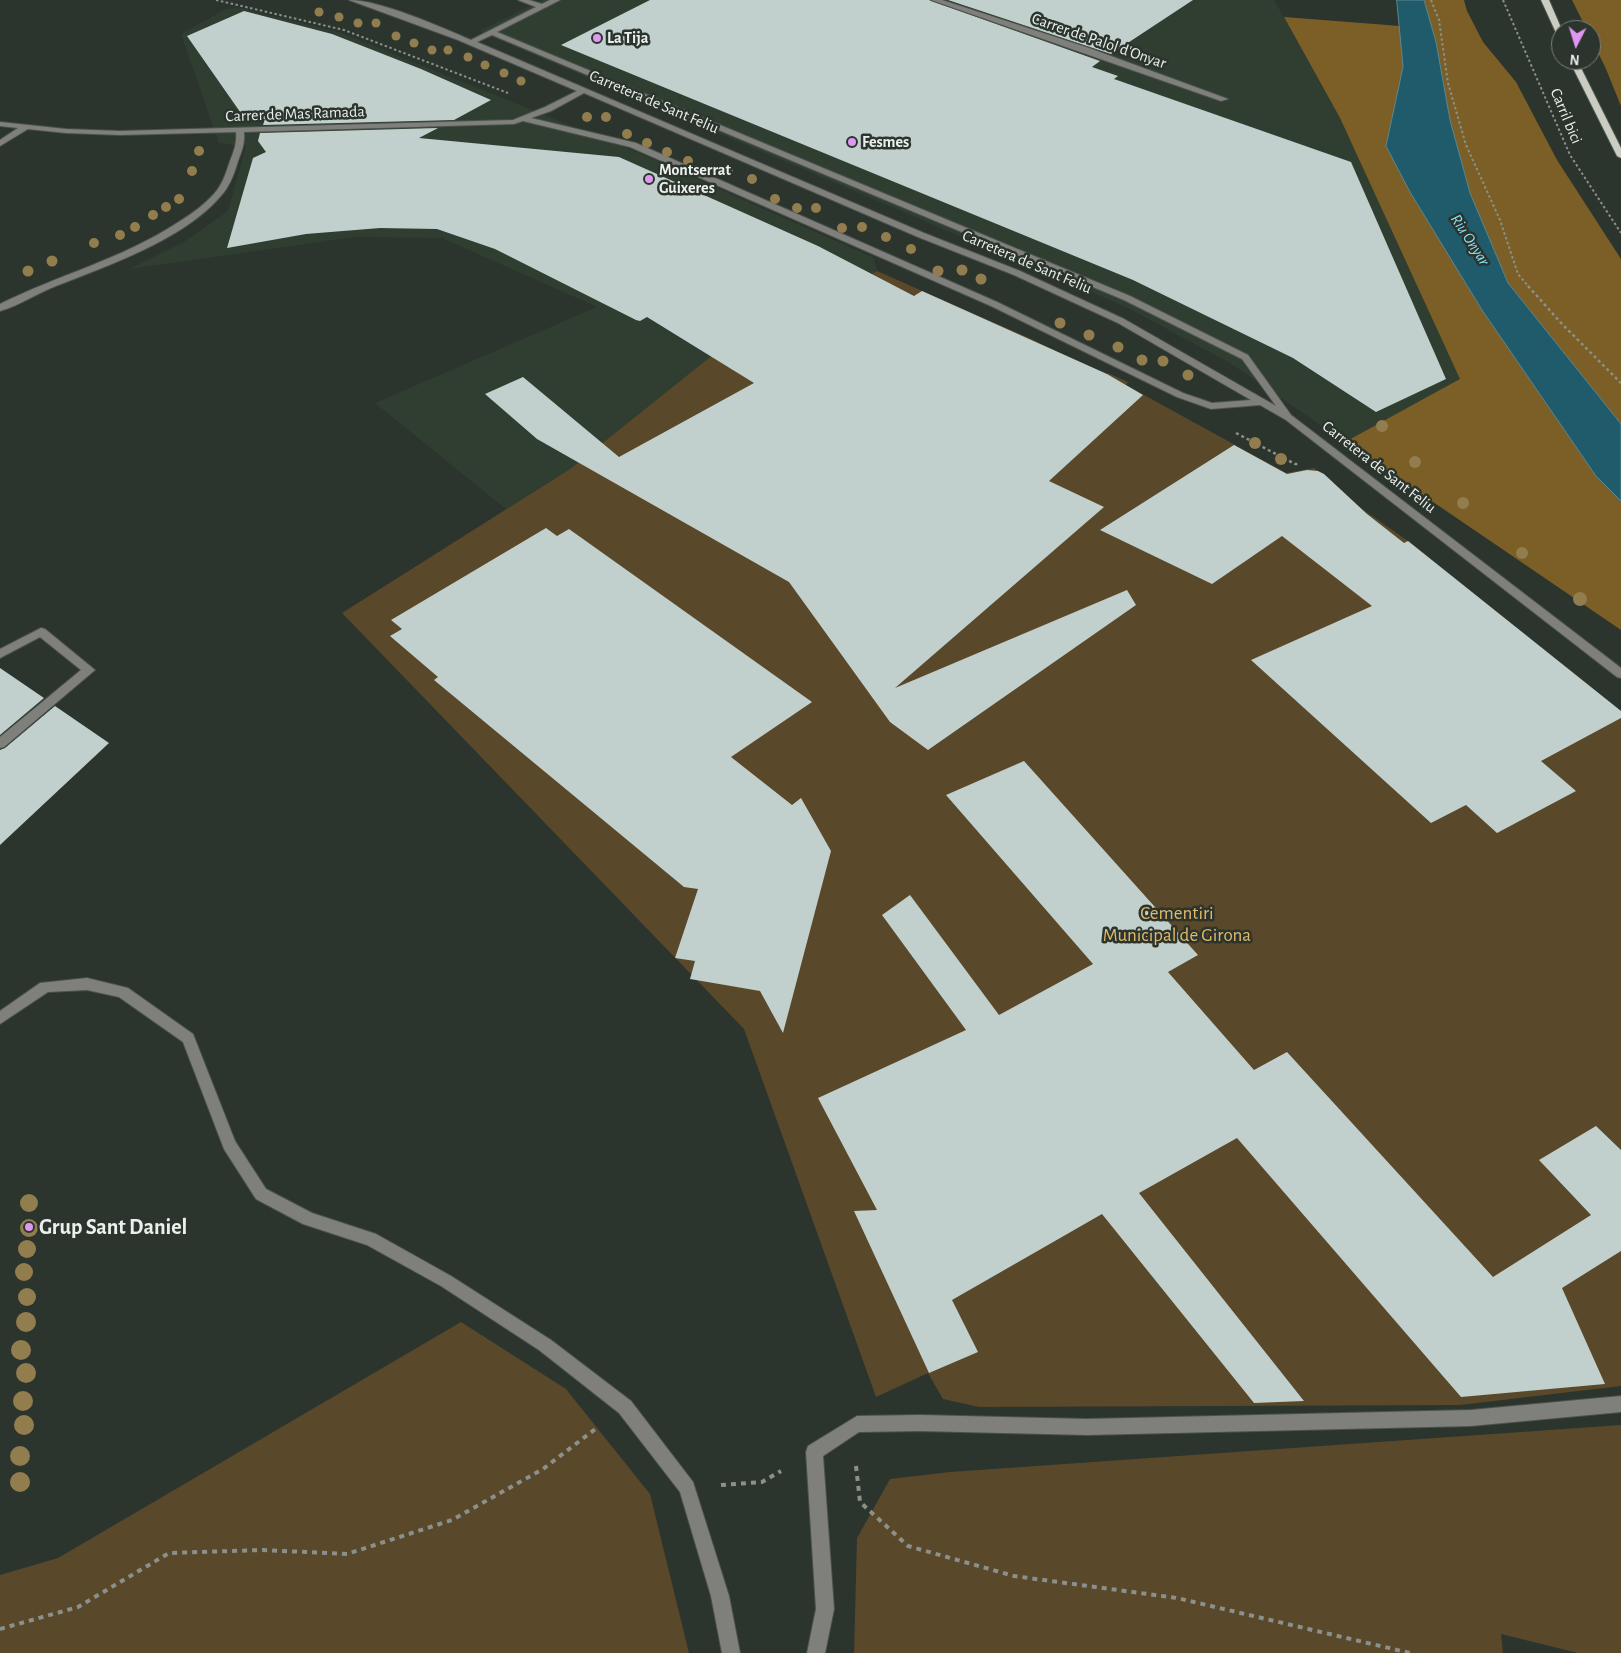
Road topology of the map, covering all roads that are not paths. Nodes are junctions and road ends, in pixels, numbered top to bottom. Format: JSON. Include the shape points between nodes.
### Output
{"nodes":[{"id":1,"x":353,"y":0,"type":"edge"},
{"id":2,"x":522,"y":0,"type":"edge"},
{"id":3,"x":556,"y":0,"type":"edge"},
{"id":4,"x":935,"y":0,"type":"edge"},
{"id":5,"x":1545,"y":0,"type":"edge"},
{"id":6,"x":542,"y":6,"type":"junction"},
{"id":7,"x":1554,"y":20,"type":"edge"},
{"id":8,"x":493,"y":33,"type":"junction"},
{"id":9,"x":472,"y":42,"type":"junction"},
{"id":10,"x":1578,"y":70,"type":"edge"},
{"id":11,"x":584,"y":90,"type":"junction"},
{"id":12,"x":1224,"y":99,"type":"dead end"},
{"id":13,"x":523,"y":119,"type":"junction"},
{"id":14,"x":0,"y":124,"type":"edge"},
{"id":15,"x":26,"y":127,"type":"junction"},
{"id":16,"x":240,"y":130,"type":"junction"},
{"id":17,"x":0,"y":144,"type":"edge"},
{"id":18,"x":1621,"y":156,"type":"edge"},
{"id":19,"x":0,"y":308,"type":"edge"},
{"id":20,"x":1261,"y":402,"type":"junction"},
{"id":21,"x":1290,"y":418,"type":"junction"},
{"id":22,"x":0,"y":654,"type":"edge"},
{"id":23,"x":1621,"y":674,"type":"edge"},
{"id":24,"x":0,"y":744,"type":"edge"},
{"id":25,"x":0,"y":1018,"type":"edge"},
{"id":26,"x":1621,"y":1404,"type":"edge"},
{"id":27,"x":731,"y":1653,"type":"edge"},
{"id":28,"x":816,"y":1653,"type":"edge"}],
"edges":[{"from":1,"to":9,"type":"street","name":"Carretera de Sant Feliu"},
{"from":2,"to":6,"type":"street"},
{"from":3,"to":6,"type":"street"},
{"from":4,"to":12,"type":"street","name":"Carrer de Palol d'Onyar"},
{"from":5,"to":7,"type":"main road"},
{"from":6,"to":8,"type":"street"},
{"from":8,"to":9,"type":"street"},
{"from":8,"to":21,"type":"street","via":[[1126,298],[1244,357]]},
{"from":9,"to":11,"type":"street","name":"Carretera de Sant Feliu"},
{"from":10,"to":18,"type":"main road"},
{"from":11,"to":13,"type":"street","name":"Carrer de Mas Ramada"},
{"from":11,"to":20,"type":"street","name":"Carretera de Sant Feliu","via":[[1078,301],[1121,321]]},
{"from":13,"to":16,"type":"street","name":"Carrer de Mas Ramada","via":[[514,122]]},
{"from":13,"to":20,"type":"street","via":[[633,145],[994,304],[1180,395],[1211,406]]},
{"from":14,"to":15,"type":"street","name":"Carrer de Mas Ramada"},
{"from":15,"to":16,"type":"street","name":"Carrer de Mas Ramada","via":[[120,133]]},
{"from":15,"to":17,"type":"street"},
{"from":16,"to":19,"type":"street","via":[[241,142],[227,182],[201,211],[128,254]]},
{"from":20,"to":21,"type":"street","name":"Carretera de Sant Feliu"},
{"from":21,"to":23,"type":"street","name":"Carretera de Sant Feliu"},
{"from":22,"to":24,"type":"street","via":[[41,632],[89,670]]},
{"from":25,"to":27,"type":"street","via":[[45,986],[87,984],[123,992],[188,1038],[229,1144],[261,1194],[308,1219],[371,1239],[446,1281],[545,1345],[625,1407],[686,1488],[720,1596]]},
{"from":26,"to":28,"type":"street","via":[[1471,1418],[1087,1427],[857,1424],[814,1452],[825,1610]]}]}
